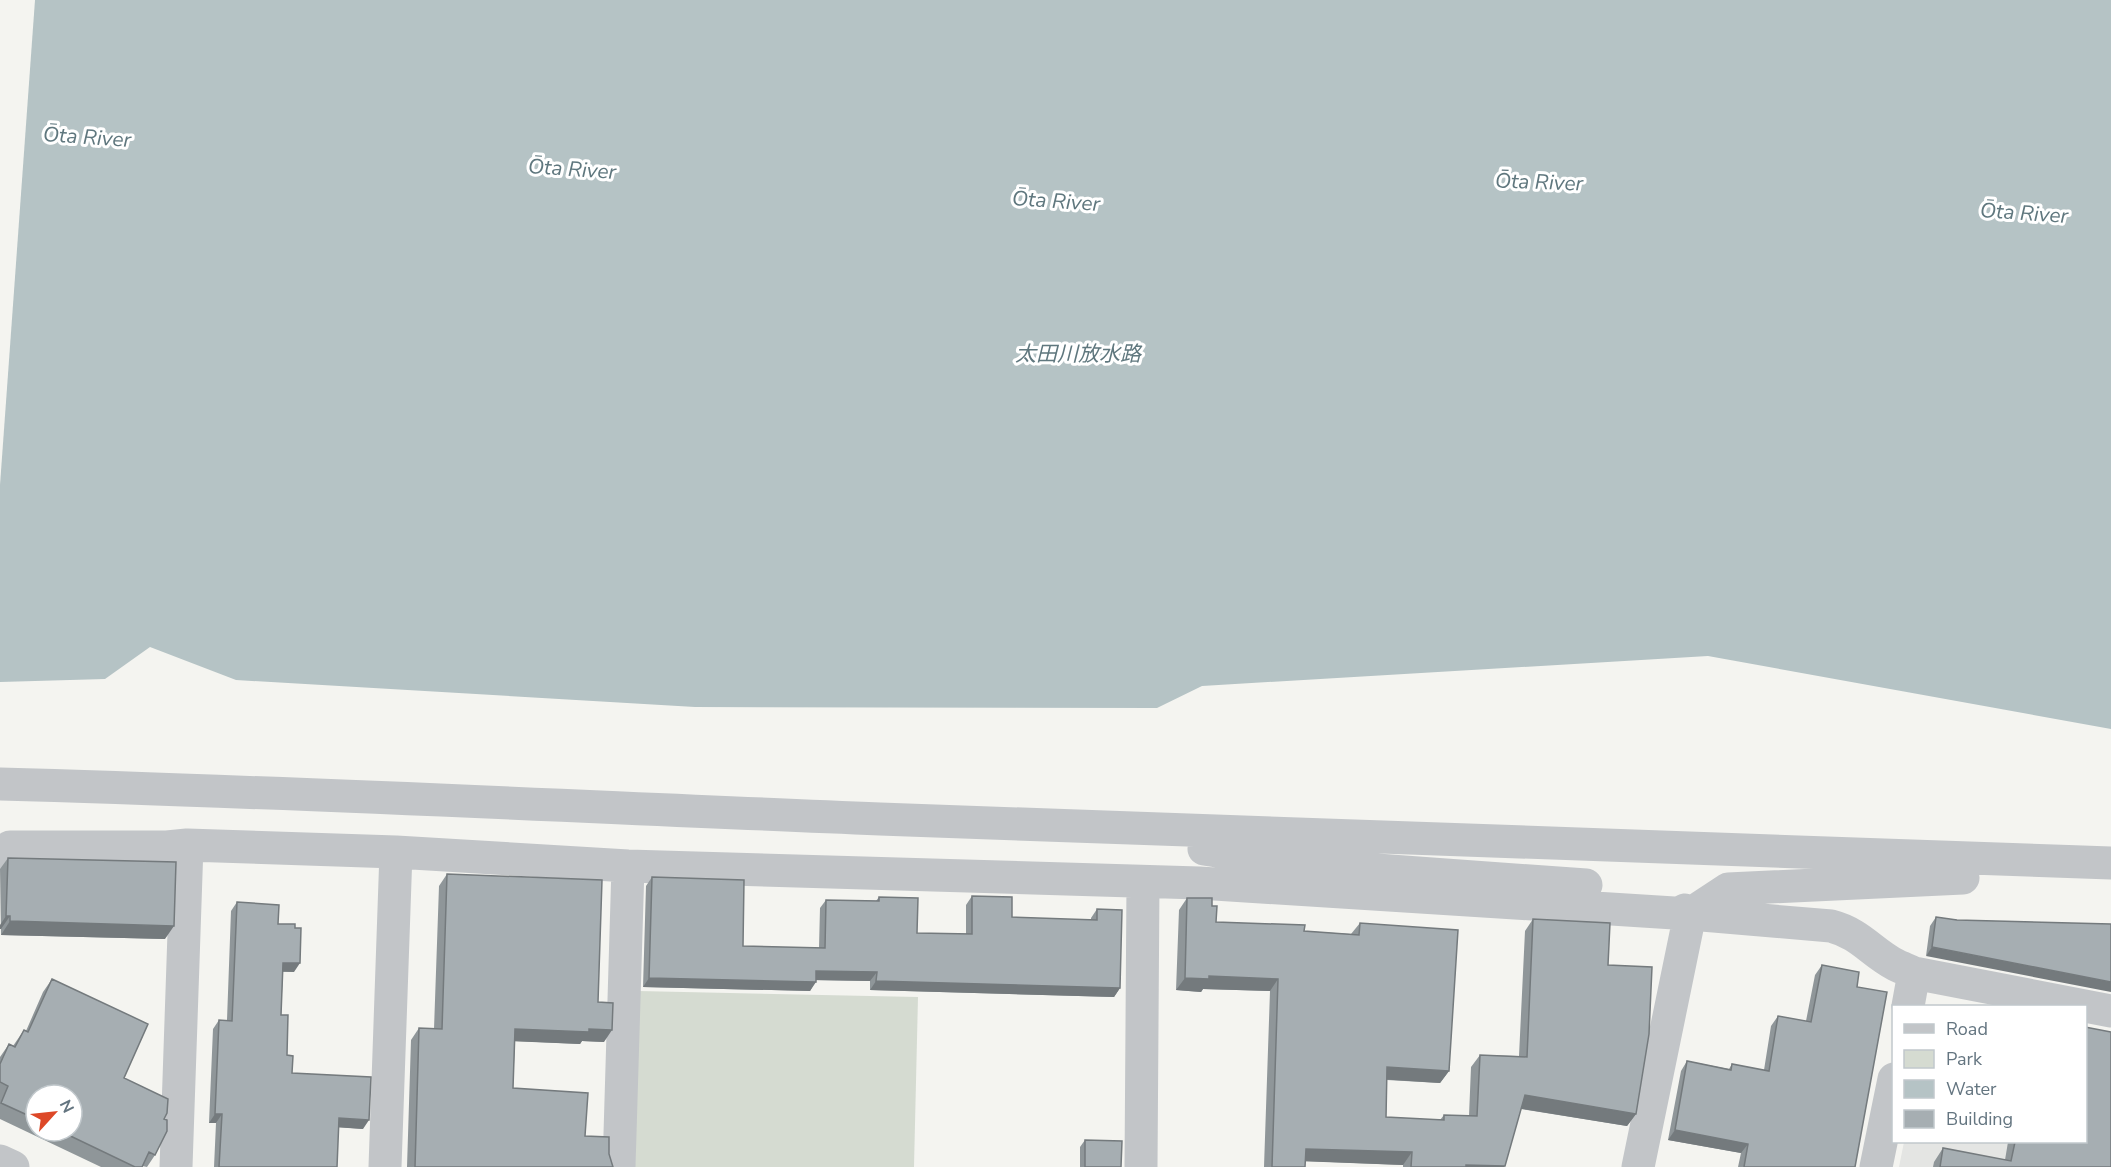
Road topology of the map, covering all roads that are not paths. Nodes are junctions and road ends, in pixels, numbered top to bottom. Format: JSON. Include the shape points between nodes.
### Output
{"nodes":[{"id":1,"x":0,"y":784,"type":"edge"},
{"id":2,"x":1121,"y":828,"type":"junction"},
{"id":3,"x":1318,"y":836,"type":"junction"},
{"id":4,"x":187,"y":844,"type":"junction"},
{"id":5,"x":396,"y":852,"type":"junction"},
{"id":6,"x":0,"y":853,"type":"edge"},
{"id":7,"x":2111,"y":865,"type":"edge"},
{"id":8,"x":628,"y":866,"type":"junction"},
{"id":9,"x":1401,"y":872,"type":"junction"},
{"id":10,"x":1143,"y":882,"type":"junction"},
{"id":11,"x":1690,"y":914,"type":"junction"},
{"id":12,"x":1914,"y":973,"type":"junction"},
{"id":13,"x":1908,"y":1005,"type":"edge"},
{"id":14,"x":2080,"y":1005,"type":"edge"},
{"id":15,"x":2087,"y":1006,"type":"edge"},
{"id":16,"x":2111,"y":1011,"type":"edge"},
{"id":17,"x":1892,"y":1084,"type":"edge"},
{"id":18,"x":0,"y":1161,"type":"edge"},
{"id":19,"x":13,"y":1167,"type":"edge"},
{"id":20,"x":176,"y":1167,"type":"edge"},
{"id":21,"x":385,"y":1167,"type":"edge"},
{"id":22,"x":619,"y":1167,"type":"edge"},
{"id":23,"x":1141,"y":1167,"type":"edge"},
{"id":24,"x":1638,"y":1167,"type":"edge"},
{"id":25,"x":1876,"y":1167,"type":"edge"}],
"edges":[{"from":1,"to":2,"type":"street"},
{"from":2,"to":3,"type":"street"},
{"from":2,"to":9,"type":"street","via":[[1177,845],[1308,866]]},
{"from":3,"to":7,"type":"street"},
{"from":3,"to":9,"type":"street"},
{"from":4,"to":5,"type":"street"},
{"from":4,"to":6,"type":"street","via":[[10,847]]},
{"from":4,"to":20,"type":"street"},
{"from":5,"to":8,"type":"street"},
{"from":5,"to":21,"type":"street"},
{"from":7,"to":11,"type":"street","via":[[1975,877],[1728,889]]},
{"from":8,"to":10,"type":"street"},
{"from":8,"to":22,"type":"street"},
{"from":9,"to":11,"type":"street","via":[[1656,890]]},
{"from":10,"to":11,"type":"street"},
{"from":10,"to":23,"type":"street"},
{"from":11,"to":12,"type":"street","via":[[1839,928]]},
{"from":11,"to":24,"type":"street"},
{"from":12,"to":13,"type":"street"},
{"from":12,"to":14,"type":"street"},
{"from":15,"to":16,"type":"street"},
{"from":17,"to":25,"type":"street"},
{"from":18,"to":19,"type":"street"}]}
